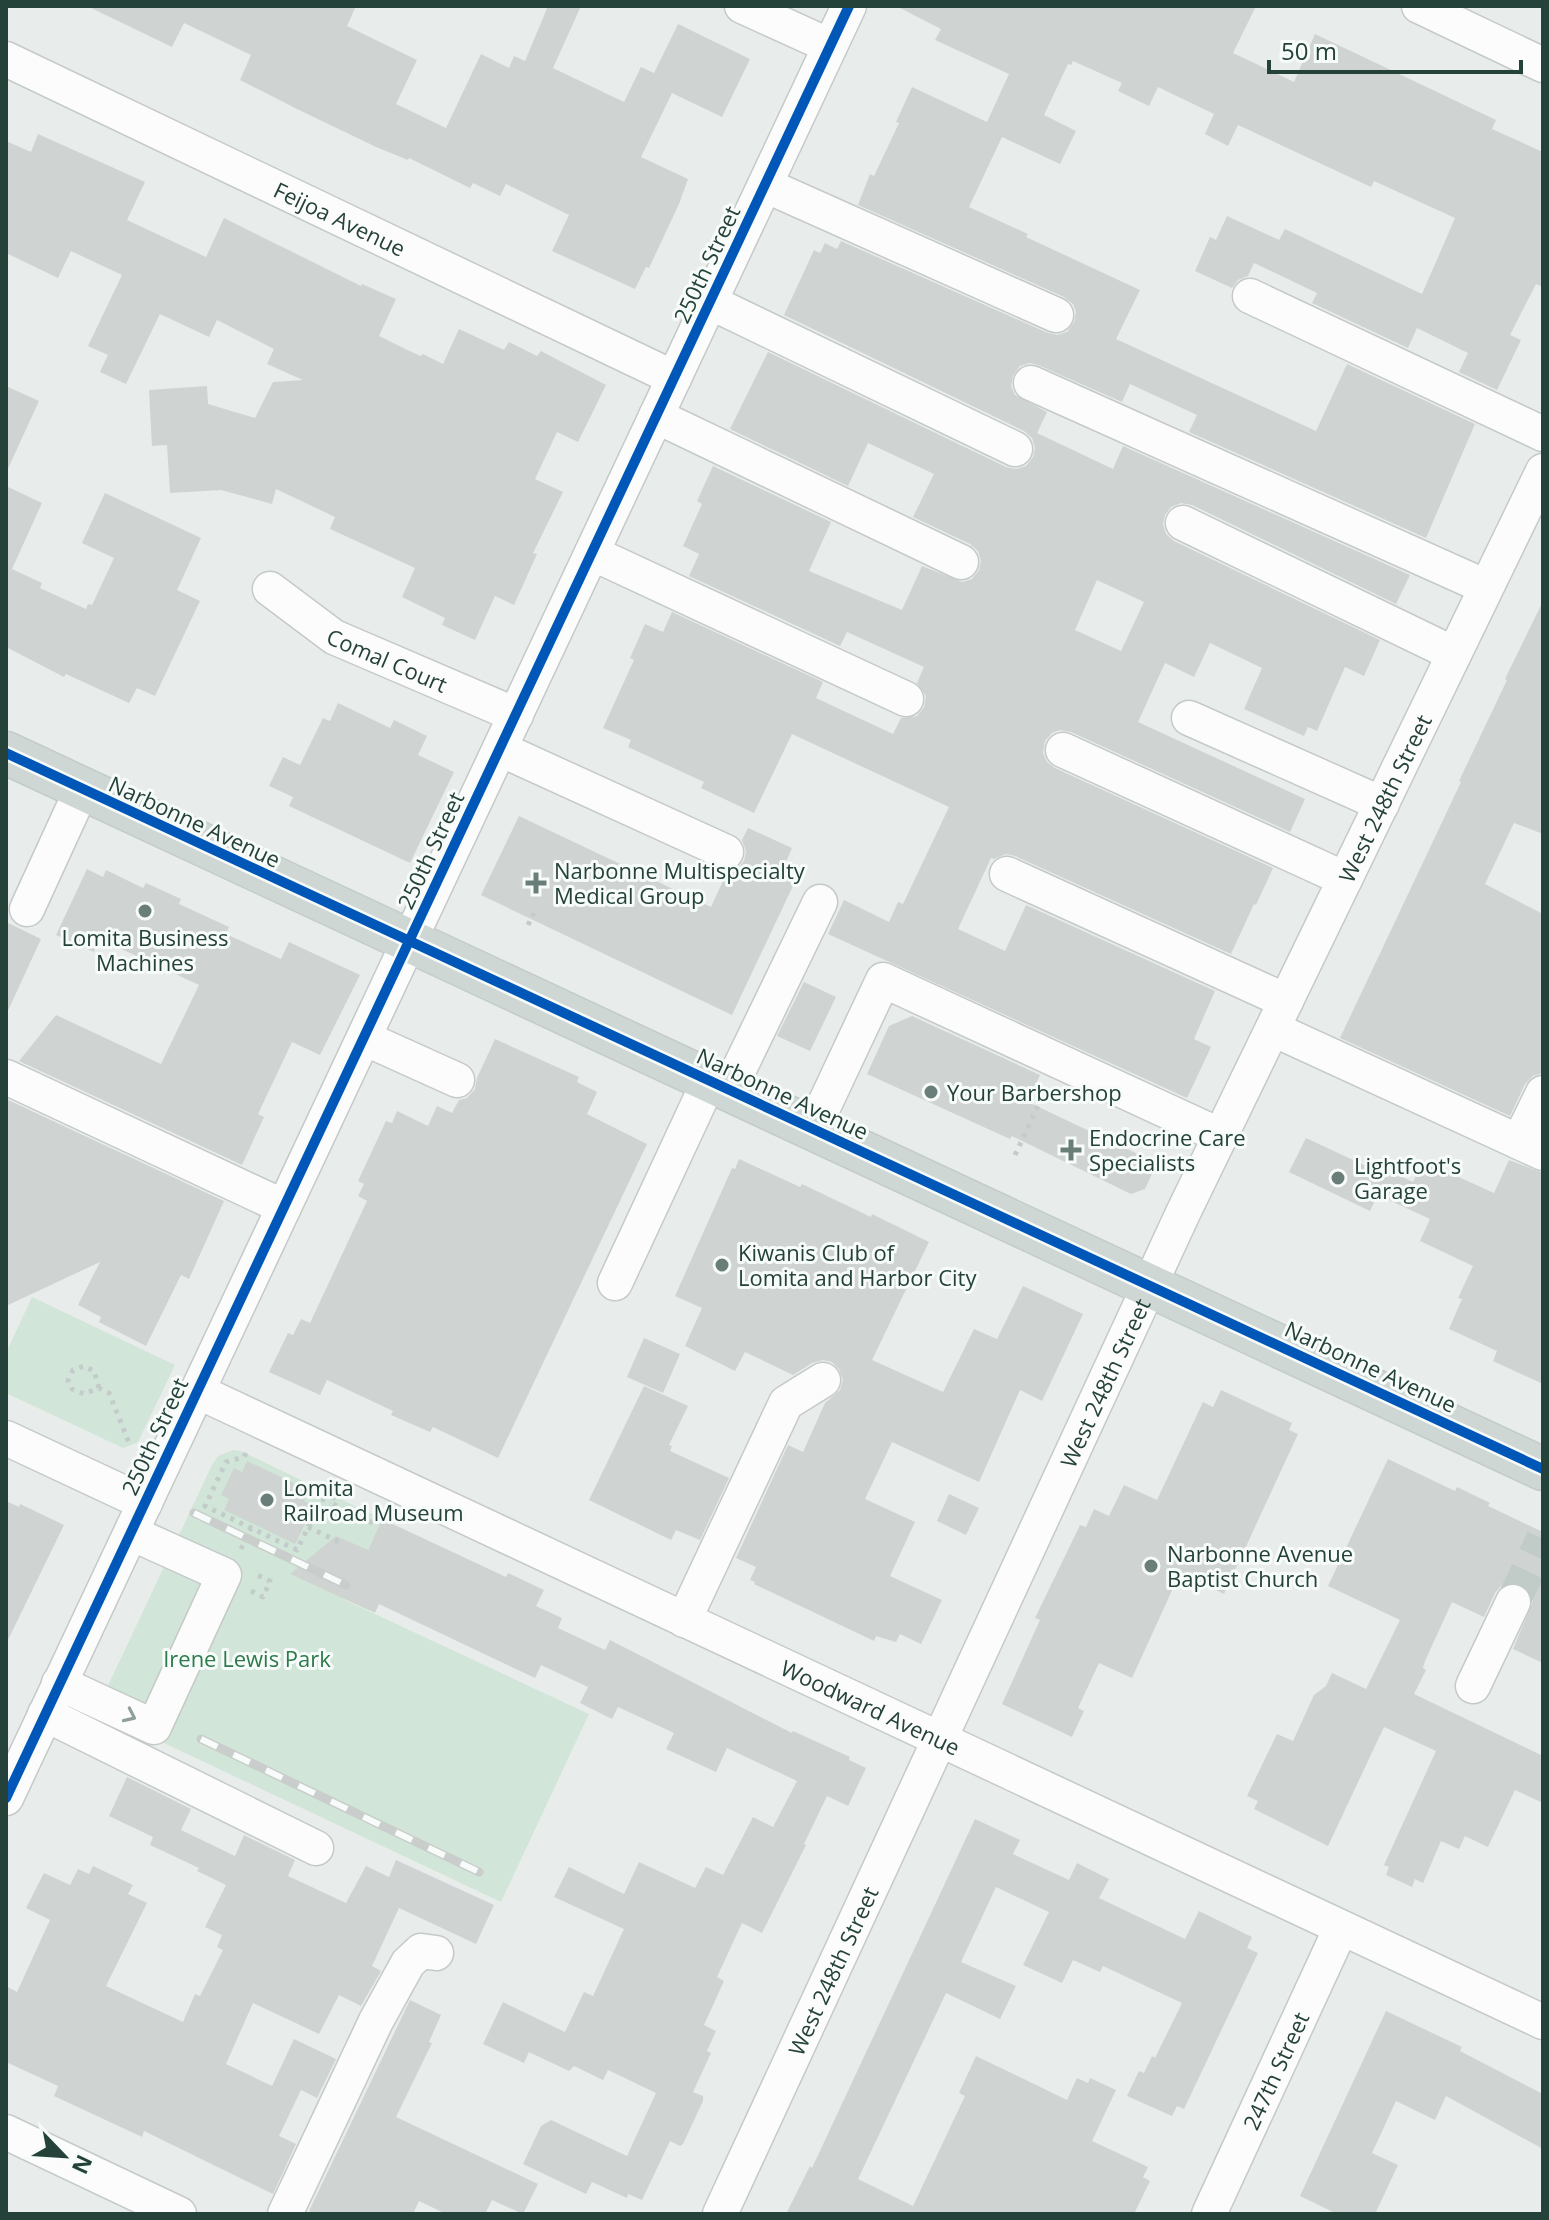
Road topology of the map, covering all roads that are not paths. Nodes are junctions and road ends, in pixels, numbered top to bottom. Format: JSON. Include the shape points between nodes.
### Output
{"nodes":[{"id":1,"x":742,"y":6,"type":"edge"},
{"id":2,"x":849,"y":6,"type":"edge"},
{"id":3,"x":1419,"y":6,"type":"edge"},
{"id":4,"x":830,"y":46,"type":"junction"},
{"id":5,"x":6,"y":59,"type":"edge"},
{"id":6,"x":1543,"y":65,"type":"edge"},
{"id":7,"x":765,"y":185,"type":"junction"},
{"id":8,"x":1250,"y":296,"type":"dead end"},
{"id":9,"x":710,"y":302,"type":"junction"},
{"id":10,"x":1056,"y":315,"type":"dead end"},
{"id":11,"x":674,"y":378,"type":"junction"},
{"id":12,"x":1031,"y":383,"type":"dead end"},
{"id":13,"x":656,"y":416,"type":"junction"},
{"id":14,"x":1543,"y":434,"type":"edge"},
{"id":15,"x":1015,"y":449,"type":"dead end"},
{"id":16,"x":1543,"y":471,"type":"edge"},
{"id":17,"x":1183,"y":523,"type":"dead end"},
{"id":18,"x":592,"y":553,"type":"junction"},
{"id":19,"x":961,"y":562,"type":"dead end"},
{"id":20,"x":1486,"y":587,"type":"junction"},
{"id":21,"x":270,"y":589,"type":"dead end"},
{"id":22,"x":1454,"y":654,"type":"junction"},
{"id":23,"x":906,"y":699,"type":"dead end"},
{"id":24,"x":516,"y":715,"type":"junction"},
{"id":25,"x":1189,"y":718,"type":"dead end"},
{"id":26,"x":500,"y":749,"type":"junction"},
{"id":27,"x":1063,"y":750,"type":"dead end"},
{"id":28,"x":6,"y":753,"type":"edge"},
{"id":29,"x":82,"y":789,"type":"junction"},
{"id":30,"x":1382,"y":804,"type":"junction"},
{"id":31,"x":726,"y":852,"type":"dead end"},
{"id":32,"x":1007,"y":874,"type":"dead end"},
{"id":33,"x":1345,"y":879,"type":"junction"},
{"id":34,"x":820,"y":902,"type":"dead end"},
{"id":35,"x":27,"y":909,"type":"dead end"},
{"id":36,"x":408,"y":943,"type":"junction"},
{"id":37,"x":1280,"y":1015,"type":"junction"},
{"id":38,"x":364,"y":1038,"type":"junction"},
{"id":39,"x":6,"y":1077,"type":"edge"},
{"id":40,"x":457,"y":1080,"type":"dead end"},
{"id":41,"x":719,"y":1085,"type":"junction"},
{"id":42,"x":1543,"y":1093,"type":"edge"},
{"id":43,"x":813,"y":1129,"type":"junction"},
{"id":44,"x":1221,"y":1136,"type":"junction"},
{"id":45,"x":1531,"y":1148,"type":"edge"},
{"id":46,"x":284,"y":1207,"type":"junction"},
{"id":47,"x":615,"y":1283,"type":"dead end"},
{"id":48,"x":1150,"y":1284,"type":"junction"},
{"id":49,"x":823,"y":1380,"type":"dead end"},
{"id":50,"x":197,"y":1391,"type":"junction"},
{"id":51,"x":6,"y":1438,"type":"edge"},
{"id":52,"x":1543,"y":1469,"type":"edge"},
{"id":53,"x":138,"y":1518,"type":"junction"},
{"id":54,"x":1513,"y":1602,"type":"tunnel mouth"},
{"id":55,"x":684,"y":1620,"type":"junction"},
{"id":56,"x":59,"y":1683,"type":"junction"},
{"id":57,"x":1473,"y":1686,"type":"dead end"},
{"id":58,"x":45,"y":1714,"type":"junction"},
{"id":59,"x":940,"y":1739,"type":"junction"},
{"id":60,"x":14,"y":1762,"type":"edge"},
{"id":61,"x":6,"y":1798,"type":"edge"},
{"id":62,"x":316,"y":1848,"type":"dead end"},
{"id":63,"x":1341,"y":1928,"type":"junction"},
{"id":64,"x":436,"y":1953,"type":"dead end"},
{"id":65,"x":1543,"y":2022,"type":"edge"},
{"id":66,"x":6,"y":2132,"type":"edge"},
{"id":67,"x":175,"y":2213,"type":"edge"},
{"id":68,"x":285,"y":2214,"type":"edge"},
{"id":69,"x":720,"y":2214,"type":"edge"},
{"id":70,"x":1209,"y":2214,"type":"edge"}],
"edges":[{"from":1,"to":4,"type":"street"},
{"from":2,"to":4,"type":"street","name":"250th Street"},
{"from":3,"to":6,"type":"street"},
{"from":4,"to":7,"type":"street","name":"250th Street"},
{"from":5,"to":11,"type":"street","name":"Feijoa Avenue"},
{"from":7,"to":9,"type":"street","name":"250th Street"},
{"from":7,"to":10,"type":"street"},
{"from":8,"to":14,"type":"street"},
{"from":9,"to":11,"type":"street","name":"250th Street"},
{"from":9,"to":15,"type":"street"},
{"from":11,"to":13,"type":"street","name":"250th Street"},
{"from":12,"to":20,"type":"street"},
{"from":13,"to":18,"type":"street","name":"250th Street"},
{"from":13,"to":19,"type":"street"},
{"from":16,"to":20,"type":"street","name":"West 248th Street"},
{"from":17,"to":22,"type":"street"},
{"from":18,"to":23,"type":"street"},
{"from":18,"to":24,"type":"street","name":"250th Street"},
{"from":20,"to":22,"type":"street","name":"West 248th Street"},
{"from":21,"to":24,"type":"street","name":"Comal Court","via":[[334,637]]},
{"from":22,"to":30,"type":"street","name":"West 248th Street"},
{"from":24,"to":26,"type":"street","name":"250th Street"},
{"from":25,"to":30,"type":"street"},
{"from":26,"to":31,"type":"street"},
{"from":26,"to":36,"type":"street","name":"250th Street"},
{"from":27,"to":33,"type":"street"},
{"from":28,"to":29,"type":"main road","name":"Narbonne Avenue"},
{"from":29,"to":35,"type":"street"},
{"from":29,"to":36,"type":"main road","name":"Narbonne Avenue"},
{"from":30,"to":33,"type":"street","name":"West 248th Street"},
{"from":32,"to":37,"type":"street"},
{"from":33,"to":37,"type":"street","name":"West 248th Street"},
{"from":34,"to":41,"type":"street"},
{"from":36,"to":38,"type":"street","name":"250th Street"},
{"from":36,"to":41,"type":"main road","name":"Narbonne Avenue"},
{"from":37,"to":44,"type":"street","name":"West 248th Street"},
{"from":37,"to":45,"type":"street"},
{"from":38,"to":40,"type":"street"},
{"from":38,"to":46,"type":"street","name":"250th Street"},
{"from":39,"to":46,"type":"street"},
{"from":41,"to":43,"type":"main road","name":"Narbonne Avenue"},
{"from":41,"to":47,"type":"street"},
{"from":42,"to":45,"type":"street"},
{"from":43,"to":44,"type":"street","via":[[883,980]]},
{"from":43,"to":48,"type":"main road","name":"Narbonne Avenue"},
{"from":44,"to":48,"type":"street","name":"West 248th Street"},
{"from":46,"to":50,"type":"street","name":"250th Street"},
{"from":48,"to":52,"type":"main road","name":"Narbonne Avenue"},
{"from":48,"to":59,"type":"street","name":"West 248th Street"},
{"from":49,"to":55,"type":"street","via":[[786,1403]]},
{"from":50,"to":53,"type":"street","name":"250th Street"},
{"from":50,"to":55,"type":"street","name":"Woodward Avenue"},
{"from":51,"to":53,"type":"street"},
{"from":53,"to":56,"type":"street","name":"250th Street"},
{"from":56,"to":53,"type":"street","one_way":true,"via":[[154,1727],[224,1575]]},
{"from":54,"to":57,"type":"street"},
{"from":55,"to":59,"type":"street","name":"Woodward Avenue"},
{"from":56,"to":58,"type":"street","name":"250th Street"},
{"from":58,"to":60,"type":"street","name":"250th Street"},
{"from":58,"to":62,"type":"street"},
{"from":59,"to":63,"type":"street","name":"Woodward Avenue"},
{"from":59,"to":69,"type":"street","name":"West 248th Street"},
{"from":60,"to":61,"type":"street","name":"250th Street"},
{"from":63,"to":65,"type":"street","name":"Woodward Avenue"},
{"from":63,"to":70,"type":"street","name":"247th Street"},
{"from":64,"to":68,"type":"street","via":[[421,1951],[408,1963]]},
{"from":66,"to":67,"type":"street"}]}
